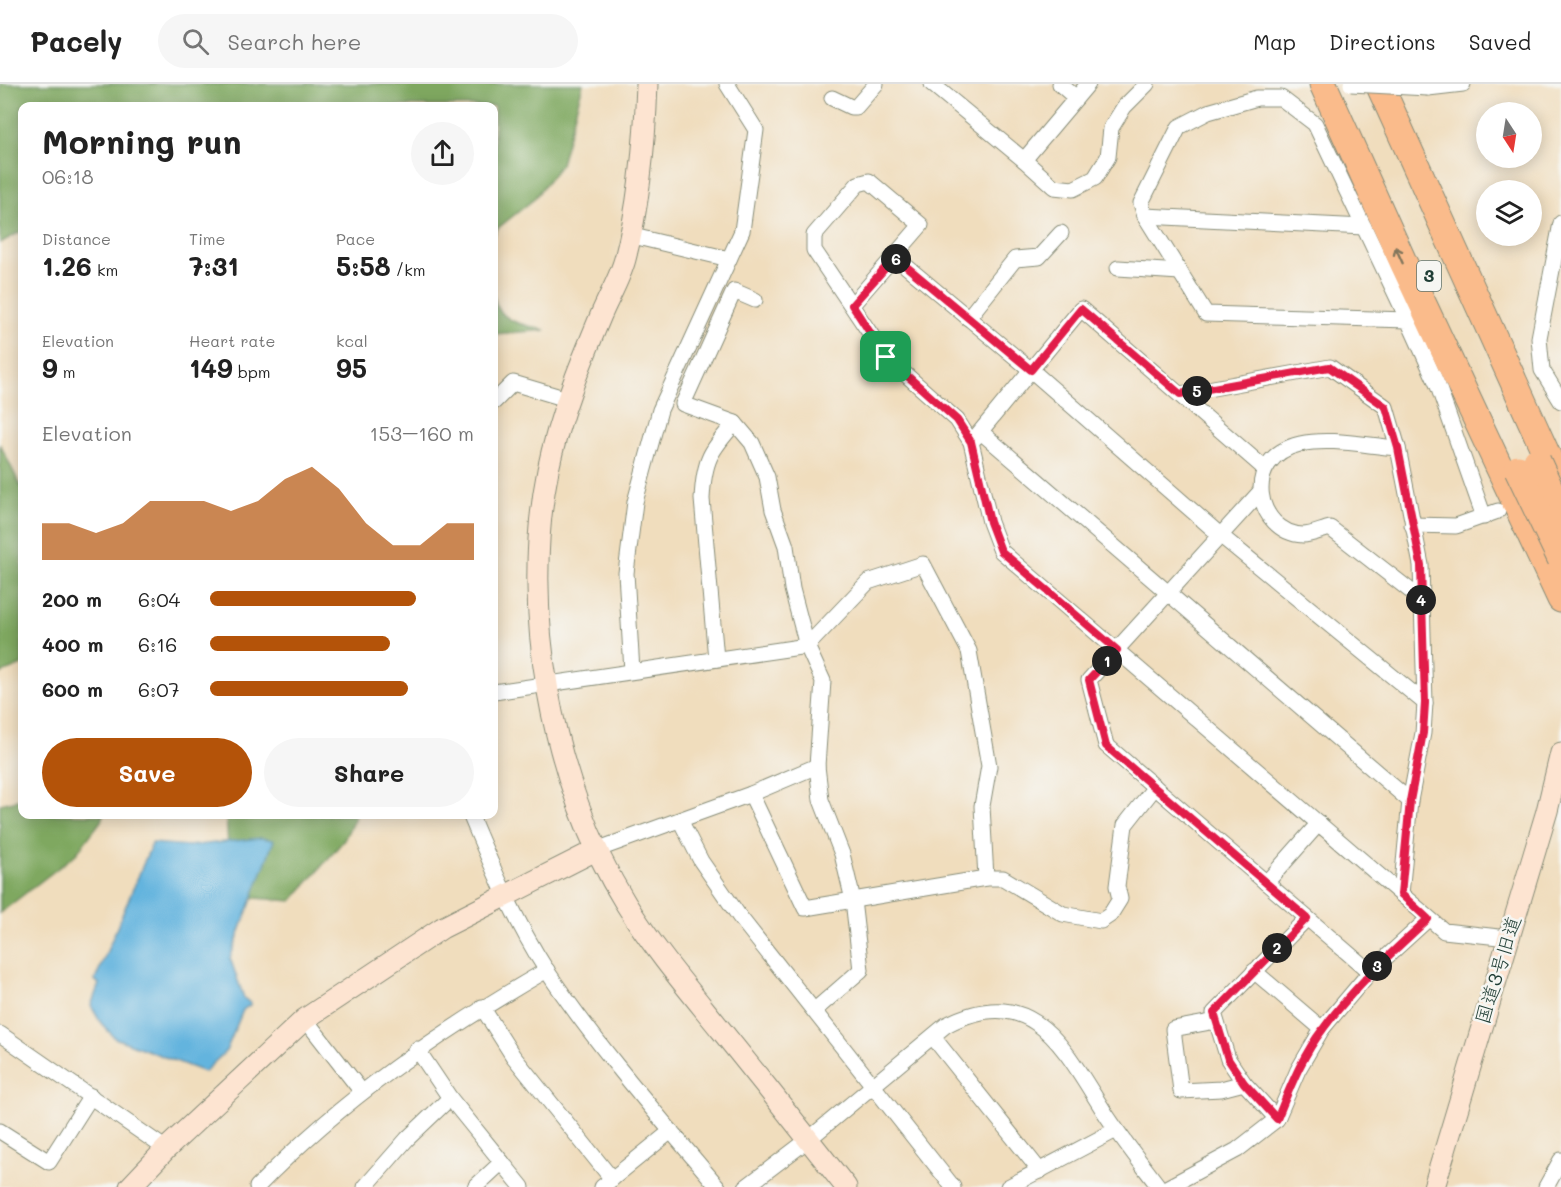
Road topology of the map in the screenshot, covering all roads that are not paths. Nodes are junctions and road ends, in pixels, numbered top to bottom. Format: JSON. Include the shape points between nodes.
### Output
{"nodes":[{"id":1,"x":647,"y":84,"type":"edge"},
{"id":2,"x":727,"y":84,"type":"edge"},
{"id":3,"x":876,"y":84,"type":"edge"},
{"id":4,"x":932,"y":84,"type":"edge"},
{"id":5,"x":1060,"y":84,"type":"edge"},
{"id":6,"x":1088,"y":84,"type":"edge"},
{"id":7,"x":1147,"y":84,"type":"edge"},
{"id":8,"x":1362,"y":84,"type":"edge"},
{"id":9,"x":1379,"y":84,"type":"edge"},
{"id":10,"x":1463,"y":84,"type":"edge"},
{"id":11,"x":1334,"y":86,"type":"edge"},
{"id":12,"x":1282,"y":91,"type":"edge"},
{"id":13,"x":832,"y":98,"type":"dead end"},
{"id":14,"x":1076,"y":98,"type":"junction"},
{"id":15,"x":1023,"y":160,"type":"junction"},
{"id":16,"x":1145,"y":216,"type":"junction"},
{"id":17,"x":1561,"y":223,"type":"edge"},
{"id":18,"x":1364,"y":227,"type":"junction"},
{"id":19,"x":1061,"y":233,"type":"dead end"},
{"id":20,"x":629,"y":235,"type":"junction"},
{"id":21,"x":895,"y":257,"type":"junction"},
{"id":22,"x":729,"y":259,"type":"junction"},
{"id":23,"x":1118,"y":268,"type":"dead end"},
{"id":24,"x":1180,"y":272,"type":"junction"},
{"id":25,"x":755,"y":300,"type":"dead end"},
{"id":26,"x":852,"y":305,"type":"junction"},
{"id":27,"x":968,"y":318,"type":"junction"},
{"id":28,"x":1407,"y":320,"type":"junction"},
{"id":29,"x":1031,"y":370,"type":"junction"},
{"id":30,"x":1180,"y":394,"type":"junction"},
{"id":31,"x":498,"y":398,"type":"edge"},
{"id":32,"x":567,"y":399,"type":"junction"},
{"id":33,"x":1561,"y":401,"type":"edge"},
{"id":34,"x":735,"y":423,"type":"junction"},
{"id":35,"x":976,"y":437,"type":"junction"},
{"id":36,"x":1398,"y":448,"type":"junction"},
{"id":37,"x":1527,"y":465,"type":"junction"},
{"id":38,"x":1264,"y":468,"type":"junction"},
{"id":39,"x":1561,"y":486,"type":"edge"},
{"id":40,"x":1260,"y":492,"type":"junction"},
{"id":41,"x":1561,"y":514,"type":"edge"},
{"id":42,"x":1412,"y":525,"type":"junction"},
{"id":43,"x":1220,"y":535,"type":"junction"},
{"id":44,"x":1561,"y":559,"type":"edge"},
{"id":45,"x":1168,"y":591,"type":"junction"},
{"id":46,"x":1421,"y":599,"type":"junction"},
{"id":47,"x":1561,"y":599,"type":"edge"},
{"id":48,"x":807,"y":646,"type":"junction"},
{"id":49,"x":1117,"y":650,"type":"junction"},
{"id":50,"x":716,"y":659,"type":"junction"},
{"id":51,"x":632,"y":671,"type":"junction"},
{"id":52,"x":545,"y":683,"type":"junction"},
{"id":53,"x":498,"y":691,"type":"edge"},
{"id":54,"x":1425,"y":703,"type":"junction"},
{"id":55,"x":1561,"y":753,"type":"edge"},
{"id":56,"x":817,"y":766,"type":"junction"},
{"id":57,"x":1155,"y":787,"type":"junction"},
{"id":58,"x":751,"y":794,"type":"junction"},
{"id":59,"x":1410,"y":801,"type":"junction"},
{"id":60,"x":1554,"y":812,"type":"edge"},
{"id":61,"x":472,"y":819,"type":"edge"},
{"id":62,"x":680,"y":820,"type":"junction"},
{"id":63,"x":1319,"y":823,"type":"junction"},
{"id":64,"x":596,"y":850,"type":"junction"},
{"id":65,"x":986,"y":878,"type":"junction"},
{"id":66,"x":1266,"y":883,"type":"junction"},
{"id":67,"x":506,"y":894,"type":"junction"},
{"id":68,"x":1401,"y":894,"type":"junction"},
{"id":69,"x":853,"y":900,"type":"junction"},
{"id":70,"x":1307,"y":918,"type":"junction"},
{"id":71,"x":1428,"y":919,"type":"junction"},
{"id":72,"x":1508,"y":938,"type":"junction"},
{"id":73,"x":547,"y":970,"type":"junction"},
{"id":74,"x":1254,"y":972,"type":"junction"},
{"id":75,"x":1370,"y":972,"type":"junction"},
{"id":76,"x":482,"y":1007,"type":"junction"},
{"id":77,"x":815,"y":1010,"type":"junction"},
{"id":78,"x":305,"y":1019,"type":"junction"},
{"id":79,"x":1216,"y":1021,"type":"junction"},
{"id":80,"x":1322,"y":1029,"type":"junction"},
{"id":81,"x":0,"y":1034,"type":"edge"},
{"id":82,"x":933,"y":1037,"type":"junction"},
{"id":83,"x":417,"y":1049,"type":"junction"},
{"id":84,"x":1244,"y":1083,"type":"junction"},
{"id":85,"x":872,"y":1085,"type":"junction"},
{"id":86,"x":362,"y":1092,"type":"junction"},
{"id":87,"x":91,"y":1096,"type":"junction"},
{"id":88,"x":450,"y":1098,"type":"junction"},
{"id":89,"x":1277,"y":1119,"type":"junction"},
{"id":90,"x":1116,"y":1130,"type":"junction"},
{"id":91,"x":0,"y":1131,"type":"edge"},
{"id":92,"x":671,"y":1131,"type":"junction"},
{"id":93,"x":809,"y":1139,"type":"junction"},
{"id":94,"x":166,"y":1149,"type":"junction"},
{"id":95,"x":1561,"y":1160,"type":"edge"},
{"id":96,"x":502,"y":1162,"type":"junction"},
{"id":97,"x":1040,"y":1171,"type":"junction"},
{"id":98,"x":607,"y":1183,"type":"edge"},
{"id":99,"x":130,"y":1187,"type":"edge"},
{"id":100,"x":257,"y":1187,"type":"edge"},
{"id":101,"x":365,"y":1187,"type":"edge"},
{"id":102,"x":475,"y":1187,"type":"edge"},
{"id":103,"x":522,"y":1187,"type":"edge"},
{"id":104,"x":718,"y":1187,"type":"edge"},
{"id":105,"x":746,"y":1187,"type":"edge"},
{"id":106,"x":846,"y":1187,"type":"edge"},
{"id":107,"x":953,"y":1187,"type":"edge"},
{"id":108,"x":1008,"y":1187,"type":"edge"},
{"id":109,"x":1160,"y":1187,"type":"edge"},
{"id":110,"x":1168,"y":1187,"type":"edge"},
{"id":111,"x":1434,"y":1187,"type":"edge"},
{"id":112,"x":1546,"y":1187,"type":"edge"}],
"edges":[{"from":1,"to":20,"type":"street","via":[[644,153]]},
{"from":2,"to":22,"type":"street","via":[[756,130],[742,231]]},
{"from":3,"to":13,"type":"street","via":[[851,108]]},
{"from":4,"to":15,"type":"street"},
{"from":5,"to":14,"type":"street"},
{"from":6,"to":14,"type":"street"},
{"from":7,"to":15,"type":"street","via":[[1124,107],[1111,128],[1108,157],[1095,178],[1073,189],[1054,187]]},
{"from":8,"to":37,"type":"highway","number":"3"},
{"from":9,"to":39,"type":"highway"},
{"from":10,"to":11,"type":"street","bridge":true,"via":[[1428,88]]},
{"from":11,"to":37,"type":"highway","number":"3"},
{"from":47,"to":11,"type":"highway","one_way":true,"via":[[1404,264]]},
{"from":12,"to":16,"type":"street","via":[[1208,112],[1179,127],[1141,203]]},
{"from":12,"to":18,"type":"street","via":[[1315,124]]},
{"from":14,"to":15,"type":"street"},
{"from":16,"to":18,"type":"street"},
{"from":16,"to":24,"type":"street"},
{"from":17,"to":33,"type":"street","via":[[1539,338],[1542,370]]},
{"from":18,"to":28,"type":"street"},
{"from":19,"to":27,"type":"street","via":[[1039,257],[1015,259]]},
{"from":20,"to":22,"type":"street"},
{"from":20,"to":32,"type":"street","via":[[625,261]]},
{"from":21,"to":26,"type":"street"},
{"from":21,"to":26,"type":"street","via":[[921,225],[869,181],[858,184],[814,235],[814,250]]},
{"from":21,"to":27,"type":"street"},
{"from":22,"to":51,"type":"street","via":[[660,410],[635,502],[626,573]]},
{"from":23,"to":24,"type":"street"},
{"from":24,"to":28,"type":"street","via":[[1206,314]]},
{"from":25,"to":34,"type":"street","via":[[734,291],[683,404]]},
{"from":26,"to":35,"type":"street","via":[[886,357]]},
{"from":27,"to":29,"type":"street"},
{"from":28,"to":42,"type":"street","via":[[1491,514],[1456,526]]},
{"from":29,"to":30,"type":"street","via":[[1081,309]]},
{"from":29,"to":35,"type":"street"},
{"from":29,"to":43,"type":"street"},
{"from":30,"to":36,"type":"street","via":[[1329,367],[1386,407]]},
{"from":30,"to":38,"type":"street"},
{"from":31,"to":32,"type":"street","via":[[513,383]]},
{"from":32,"to":52,"type":"street","via":[[548,469],[541,517],[539,617]]},
{"from":34,"to":48,"type":"street","via":[[752,442],[767,477]]},
{"from":34,"to":50,"type":"street","via":[[713,448],[703,473]]},
{"from":35,"to":45,"type":"street"},
{"from":35,"to":49,"type":"street","via":[[990,522],[1001,551]]},
{"from":36,"to":38,"type":"street","via":[[1299,444],[1275,454]]},
{"from":36,"to":42,"type":"street"},
{"from":37,"to":41,"type":"highway","number":"3","bridge":true},
{"from":37,"to":44,"type":"highway","number":"3","bridge":true},
{"from":38,"to":40,"type":"street"},
{"from":40,"to":43,"type":"street"},
{"from":40,"to":46,"type":"street","via":[[1264,506],[1282,528],[1303,535],[1330,528]]},
{"from":42,"to":46,"type":"street","via":[[1421,565]]},
{"from":43,"to":45,"type":"street"},
{"from":43,"to":54,"type":"street"},
{"from":45,"to":49,"type":"street"},
{"from":45,"to":59,"type":"street"},
{"from":46,"to":54,"type":"street"},
{"from":48,"to":50,"type":"street"},
{"from":48,"to":56,"type":"street","via":[[823,681]]},
{"from":48,"to":65,"type":"street","via":[[868,582],[923,564],[969,651],[990,766],[982,806]]},
{"from":49,"to":57,"type":"street","via":[[1089,680],[1099,721],[1106,746]]},
{"from":49,"to":63,"type":"street"},
{"from":50,"to":51,"type":"street"},
{"from":51,"to":52,"type":"street"},
{"from":52,"to":53,"type":"street"},
{"from":52,"to":64,"type":"street","via":[[568,773]]},
{"from":54,"to":59,"type":"street"},
{"from":55,"to":60,"type":"street","name":"国道3号旧道"},
{"from":56,"to":58,"type":"street"},
{"from":56,"to":69,"type":"street","via":[[821,800],[842,855]]},
{"from":57,"to":65,"type":"street","via":[[1125,825],[1117,886],[1120,899],[1101,921],[1063,914],[1003,878]]},
{"from":57,"to":66,"type":"street"},
{"from":58,"to":62,"type":"street"},
{"from":58,"to":69,"type":"street","via":[[806,908]]},
{"from":59,"to":68,"type":"street"},
{"from":60,"to":72,"type":"street","name":"国道3号旧道"},
{"from":61,"to":67,"type":"street"},
{"from":62,"to":64,"type":"street"},
{"from":62,"to":77,"type":"street","via":[[701,861],[739,916]]},
{"from":63,"to":66,"type":"street"},
{"from":63,"to":68,"type":"street"},
{"from":64,"to":67,"type":"street"},
{"from":64,"to":93,"type":"street","via":[[625,903],[667,964]]},
{"from":65,"to":69,"type":"street"},
{"from":66,"to":70,"type":"street"},
{"from":67,"to":73,"type":"street"},
{"from":67,"to":78,"type":"street","via":[[442,928]]},
{"from":68,"to":71,"type":"street"},
{"from":69,"to":77,"type":"street","via":[[861,970]]},
{"from":70,"to":74,"type":"street"},
{"from":70,"to":75,"type":"street"},
{"from":71,"to":72,"type":"street","via":[[1444,931]]},
{"from":71,"to":75,"type":"street"},
{"from":72,"to":111,"type":"street","name":"国道3号旧道"},
{"from":73,"to":76,"type":"street"},
{"from":73,"to":92,"type":"street"},
{"from":74,"to":79,"type":"street","via":[[1214,1013]]},
{"from":74,"to":80,"type":"street"},
{"from":75,"to":80,"type":"street"},
{"from":76,"to":83,"type":"street"},
{"from":76,"to":98,"type":"street","via":[[513,1056]]},
{"from":77,"to":85,"type":"street"},
{"from":78,"to":86,"type":"street"},
{"from":78,"to":94,"type":"street"},
{"from":79,"to":84,"type":"street","via":[[1228,1059]]},
{"from":79,"to":84,"type":"street","via":[[1173,1029],[1180,1091],[1221,1089]]},
{"from":80,"to":89,"type":"street","via":[[1298,1070]]},
{"from":81,"to":87,"type":"street"},
{"from":82,"to":85,"type":"street"},
{"from":82,"to":90,"type":"street","via":[[965,1015],[991,1008],[1020,1013],[1062,1046]]},
{"from":82,"to":97,"type":"street"},
{"from":83,"to":86,"type":"street"},
{"from":83,"to":88,"type":"street"},
{"from":84,"to":89,"type":"street"},
{"from":85,"to":93,"type":"street"},
{"from":85,"to":107,"type":"street"},
{"from":86,"to":100,"type":"street","via":[[299,1143]]},
{"from":87,"to":91,"type":"street","via":[[49,1162]]},
{"from":87,"to":94,"type":"street"},
{"from":88,"to":96,"type":"street"},
{"from":88,"to":101,"type":"street"},
{"from":89,"to":110,"type":"street","via":[[1237,1150]]},
{"from":90,"to":97,"type":"street"},
{"from":90,"to":109,"type":"street"},
{"from":92,"to":98,"type":"street"},
{"from":92,"to":104,"type":"street"},
{"from":93,"to":105,"type":"street"},
{"from":93,"to":106,"type":"street"},
{"from":94,"to":99,"type":"street"},
{"from":95,"to":112,"type":"street"},
{"from":96,"to":102,"type":"street"},
{"from":96,"to":103,"type":"street"},
{"from":97,"to":108,"type":"street"}]}
